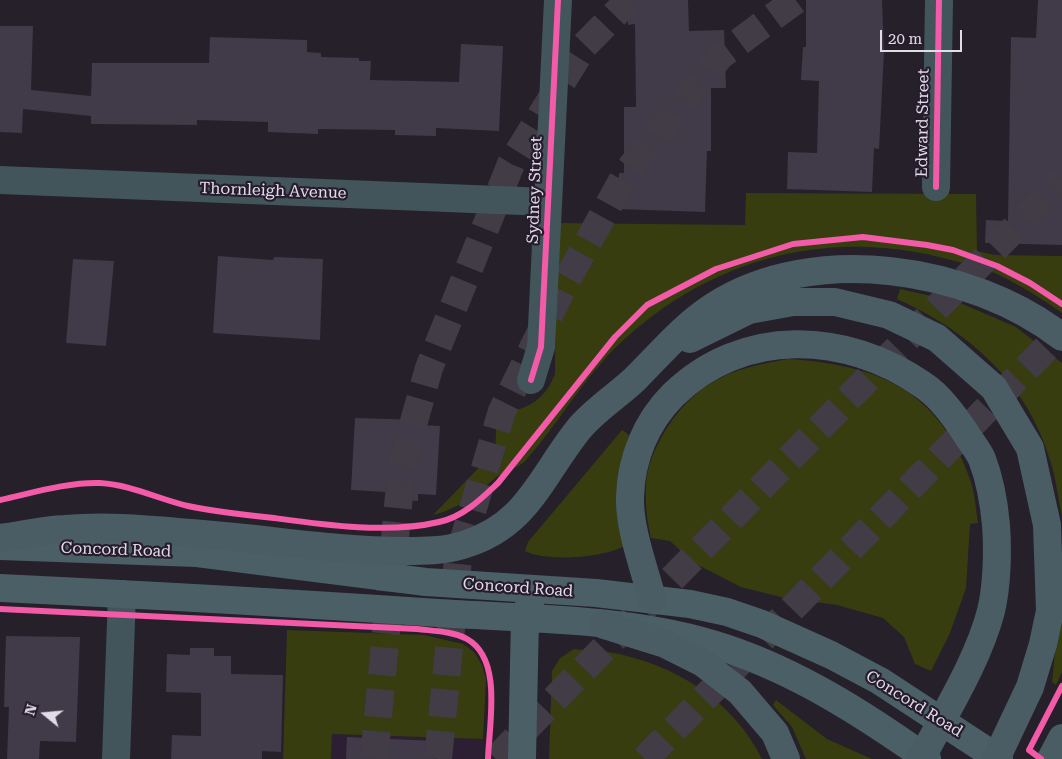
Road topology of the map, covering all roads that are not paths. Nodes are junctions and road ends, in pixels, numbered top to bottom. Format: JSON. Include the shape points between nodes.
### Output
{"nodes":[{"id":1,"x":558,"y":0,"type":"edge"},
{"id":2,"x":939,"y":0,"type":"edge"},
{"id":3,"x":0,"y":180,"type":"edge"},
{"id":4,"x":936,"y":187,"type":"dead end"},
{"id":5,"x":547,"y":202,"type":"junction"},
{"id":6,"x":1062,"y":337,"type":"edge"},
{"id":7,"x":636,"y":378,"type":"junction"},
{"id":8,"x":531,"y":380,"type":"dead end"},
{"id":9,"x":0,"y":538,"type":"edge"},
{"id":10,"x":0,"y":546,"type":"edge"},
{"id":11,"x":0,"y":588,"type":"edge"},
{"id":12,"x":550,"y":590,"type":"junction"},
{"id":13,"x":122,"y":594,"type":"junction"},
{"id":14,"x":652,"y":598,"type":"junction"},
{"id":15,"x":482,"y":616,"type":"junction"},
{"id":16,"x":525,"y":618,"type":"junction"},
{"id":17,"x":604,"y":625,"type":"junction"},
{"id":18,"x":524,"y":657,"type":"junction"},
{"id":19,"x":1062,"y":738,"type":"edge"},
{"id":20,"x":919,"y":754,"type":"edge"},
{"id":21,"x":116,"y":759,"type":"edge"},
{"id":22,"x":522,"y":759,"type":"edge"},
{"id":23,"x":786,"y":759,"type":"edge"},
{"id":24,"x":998,"y":759,"type":"edge"},
{"id":25,"x":1050,"y":759,"type":"edge"}],
"edges":[{"from":1,"to":5,"type":"street","name":"Sydney Street"},
{"from":2,"to":4,"type":"street","name":"Edward Street"},
{"from":3,"to":5,"type":"street","name":"Thornleigh Avenue"},
{"from":5,"to":8,"type":"street","name":"Sydney Street","via":[[541,347]]},
{"from":6,"to":7,"type":"highway","via":[[1027,312],[952,283],[864,269],[815,272],[774,279],[713,306],[675,335]]},
{"from":7,"to":9,"type":"highway","via":[[579,428],[524,507],[499,531],[445,550],[383,551],[119,529],[66,528]]},
{"from":7,"to":24,"type":"highway","via":[[697,335],[749,310],[792,302],[836,302],[889,315],[937,338],[994,388],[1030,448],[1047,525],[1050,611],[1044,644],[1030,687]]},
{"from":10,"to":12,"type":"main road","name":"Concord Road","via":[[197,553],[426,582]]},
{"from":11,"to":13,"type":"main road","name":"Concord Road"},
{"from":12,"to":14,"type":"main road","name":"Concord Road"},
{"from":12,"to":16,"type":"main road","via":[[534,597]]},
{"from":13,"to":15,"type":"main road","name":"Concord Road"},
{"from":13,"to":21,"type":"street"},
{"from":14,"to":20,"type":"highway","via":[[630,499],[633,466],[642,438],[660,407],[690,378],[721,360],[759,347],[799,344],[846,351],[887,364],[924,386],[954,416],[982,457],[993,498],[998,546],[991,611],[970,663]]},
{"from":14,"to":24,"type":"main road","name":"Concord Road","via":[[727,612],[831,655],[880,681]]},
{"from":15,"to":16,"type":"main road","name":"Concord Road"},
{"from":15,"to":18,"type":"main road","via":[[501,623]]},
{"from":16,"to":17,"type":"main road","name":"Concord Road"},
{"from":16,"to":18,"type":"main road"},
{"from":17,"to":20,"type":"main road","name":"Concord Road","via":[[670,633],[724,647],[766,663],[841,703]]},
{"from":17,"to":23,"type":"highway","via":[[665,644],[703,663],[746,699],[775,733]]},
{"from":18,"to":22,"type":"main road"},
{"from":19,"to":25,"type":"highway"}]}
